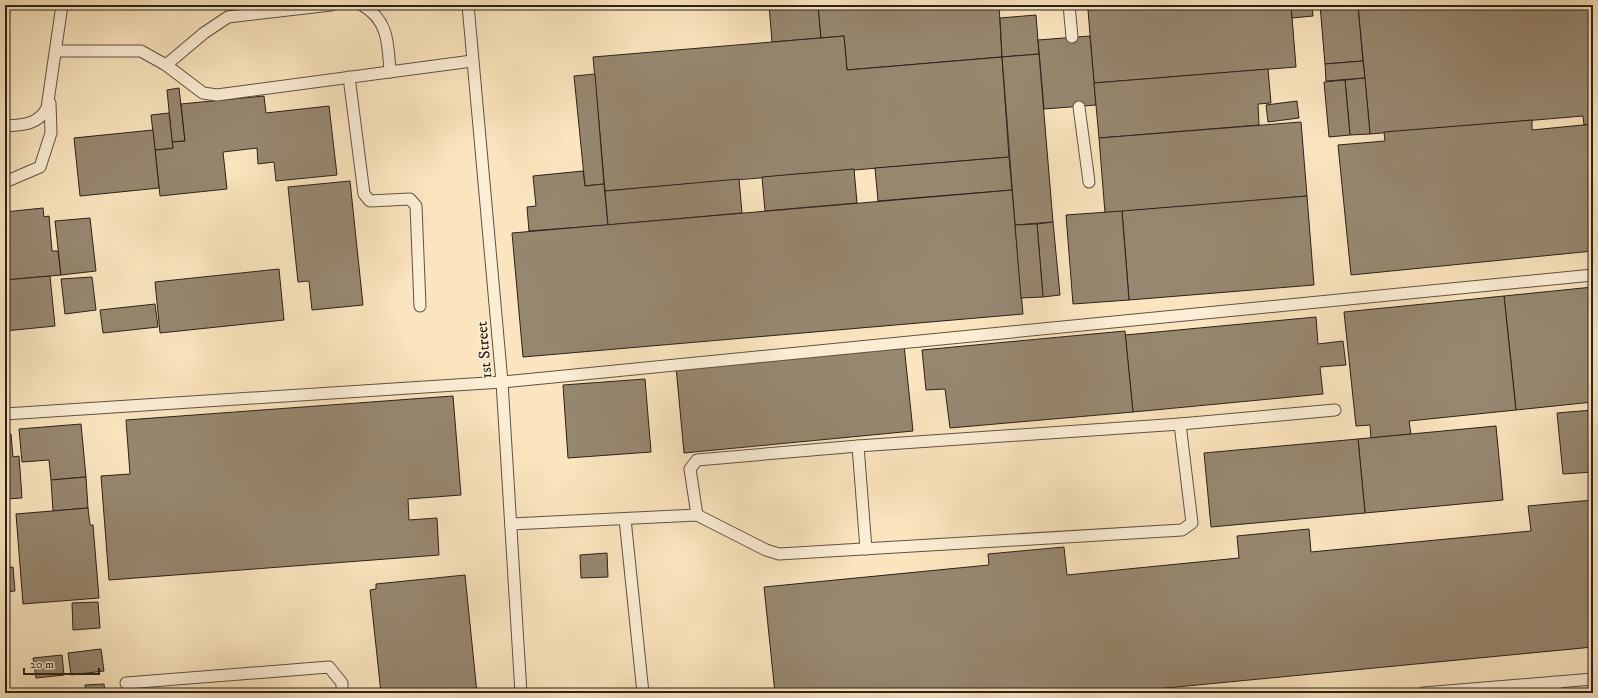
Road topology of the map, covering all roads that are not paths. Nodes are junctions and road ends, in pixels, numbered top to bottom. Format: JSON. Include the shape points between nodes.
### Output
{"nodes":[{"id":1,"x":62,"y":5,"type":"edge"},
{"id":2,"x":331,"y":5,"type":"edge"},
{"id":3,"x":362,"y":5,"type":"edge"},
{"id":4,"x":468,"y":5,"type":"edge"},
{"id":5,"x":1069,"y":5,"type":"edge"},
{"id":6,"x":1072,"y":37,"type":"dead end"},
{"id":7,"x":56,"y":51,"type":"junction"},
{"id":8,"x":472,"y":61,"type":"junction"},
{"id":9,"x":166,"y":65,"type":"junction"},
{"id":10,"x":390,"y":72,"type":"junction"},
{"id":11,"x":349,"y":77,"type":"junction"},
{"id":12,"x":50,"y":96,"type":"junction"},
{"id":13,"x":1080,"y":107,"type":"dead end"},
{"id":14,"x":5,"y":126,"type":"edge"},
{"id":15,"x":5,"y":182,"type":"edge"},
{"id":16,"x":1089,"y":182,"type":"dead end"},
{"id":17,"x":1593,"y":275,"type":"edge"},
{"id":18,"x":420,"y":306,"type":"dead end"},
{"id":19,"x":502,"y":382,"type":"junction"},
{"id":20,"x":1335,"y":410,"type":"dead end"},
{"id":21,"x":5,"y":414,"type":"edge"},
{"id":22,"x":1180,"y":424,"type":"junction"},
{"id":23,"x":858,"y":446,"type":"junction"},
{"id":24,"x":697,"y":515,"type":"junction"},
{"id":25,"x":625,"y":519,"type":"junction"},
{"id":26,"x":511,"y":524,"type":"junction"},
{"id":27,"x":866,"y":549,"type":"junction"},
{"id":28,"x":1593,"y":678,"type":"edge"},
{"id":29,"x":126,"y":683,"type":"dead end"},
{"id":30,"x":1556,"y":687,"type":"edge"},
{"id":31,"x":342,"y":693,"type":"edge"},
{"id":32,"x":521,"y":693,"type":"edge"},
{"id":33,"x":643,"y":693,"type":"edge"},
{"id":34,"x":1423,"y":693,"type":"edge"}],
"edges":[{"from":1,"to":7,"type":"lane"},
{"from":2,"to":9,"type":"lane","via":[[228,16]]},
{"from":3,"to":10,"type":"lane","via":[[382,22]]},
{"from":4,"to":8,"type":"lane","name":"1st Street"},
{"from":5,"to":6,"type":"lane"},
{"from":7,"to":9,"type":"lane","via":[[137,50]]},
{"from":7,"to":12,"type":"lane"},
{"from":8,"to":10,"type":"lane"},
{"from":8,"to":19,"type":"lane","name":"1st Street"},
{"from":9,"to":11,"type":"lane","via":[[203,93],[217,95]]},
{"from":10,"to":11,"type":"lane"},
{"from":11,"to":18,"type":"lane","via":[[364,194],[370,201],[410,200],[416,206]]},
{"from":12,"to":14,"type":"lane","via":[[47,108],[39,120],[17,126]]},
{"from":12,"to":15,"type":"lane","via":[[51,133],[40,167]]},
{"from":13,"to":16,"type":"lane"},
{"from":17,"to":19,"type":"lane"},
{"from":19,"to":21,"type":"lane"},
{"from":19,"to":26,"type":"lane","name":"1st Street"},
{"from":20,"to":22,"type":"lane"},
{"from":22,"to":23,"type":"lane"},
{"from":22,"to":27,"type":"lane","via":[[1192,523],[1182,530]]},
{"from":23,"to":24,"type":"lane","via":[[697,460],[690,469]]},
{"from":23,"to":27,"type":"lane"},
{"from":24,"to":25,"type":"lane"},
{"from":24,"to":27,"type":"lane","via":[[779,554]]},
{"from":25,"to":26,"type":"lane"},
{"from":25,"to":33,"type":"lane"},
{"from":26,"to":32,"type":"lane","name":"1st Street"},
{"from":28,"to":30,"type":"lane"},
{"from":29,"to":31,"type":"lane","via":[[329,667],[342,683]]},
{"from":30,"to":34,"type":"lane"}]}
